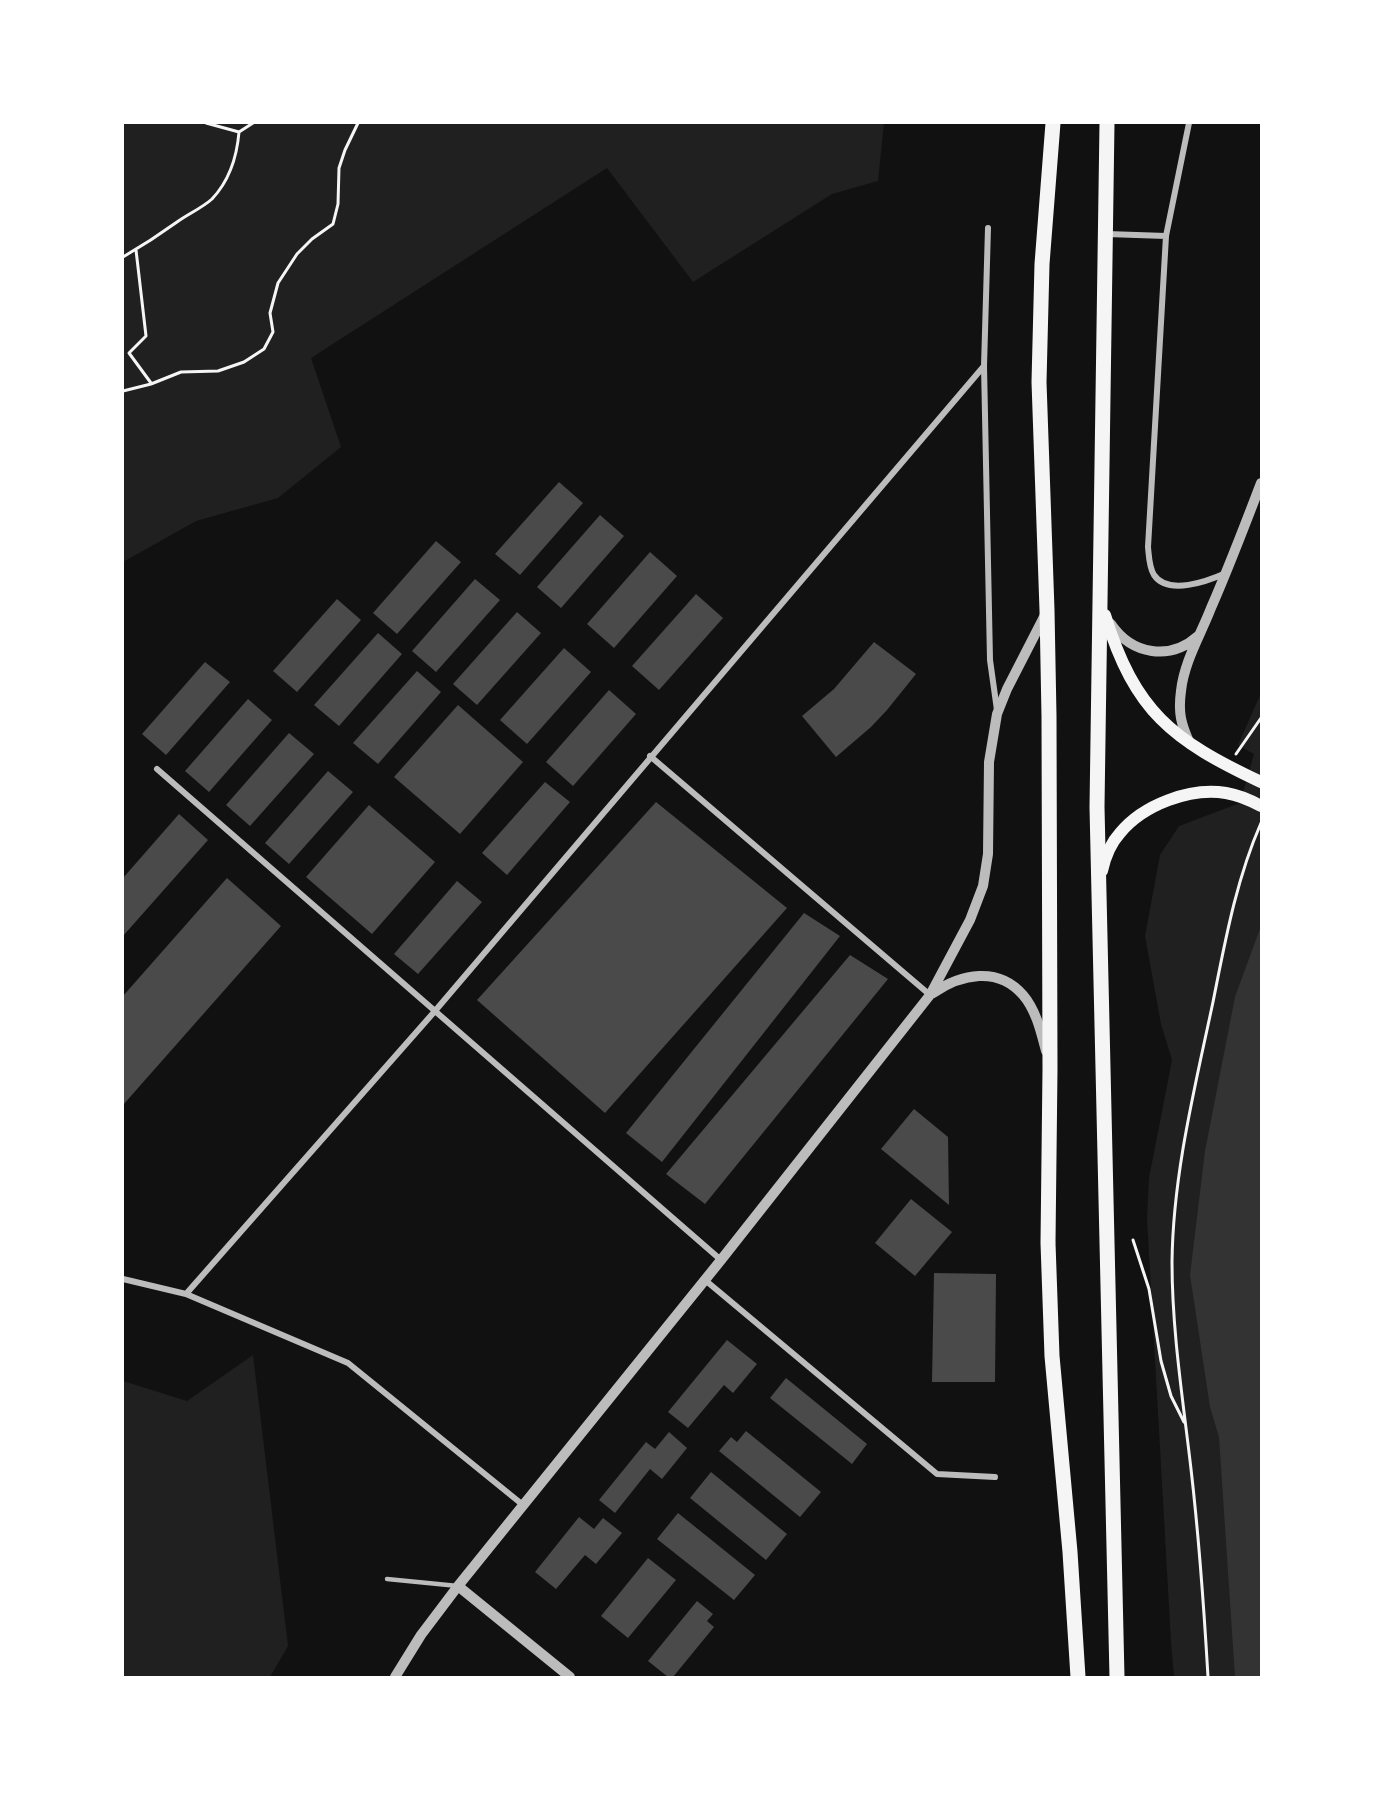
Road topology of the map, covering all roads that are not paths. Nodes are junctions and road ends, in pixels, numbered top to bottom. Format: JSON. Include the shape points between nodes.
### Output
{"nodes":[{"id":1,"x":1053,"y":123,"type":"edge"},
{"id":2,"x":1107,"y":123,"type":"edge"},
{"id":3,"x":1189,"y":123,"type":"edge"},
{"id":4,"x":988,"y":228,"type":"dead end"},
{"id":5,"x":1106,"y":234,"type":"junction"},
{"id":6,"x":1166,"y":236,"type":"junction"},
{"id":7,"x":984,"y":366,"type":"junction"},
{"id":8,"x":1261,"y":483,"type":"edge"},
{"id":9,"x":1226,"y":573,"type":"junction"},
{"id":10,"x":1100,"y":583,"type":"junction"},
{"id":11,"x":1047,"y":610,"type":"junction"},
{"id":12,"x":1105,"y":615,"type":"junction"},
{"id":13,"x":1201,"y":634,"type":"junction"},
{"id":14,"x":997,"y":714,"type":"junction"},
{"id":15,"x":1190,"y":744,"type":"junction"},
{"id":16,"x":650,"y":756,"type":"junction"},
{"id":17,"x":157,"y":769,"type":"dead end"},
{"id":18,"x":1258,"y":781,"type":"edge"},
{"id":19,"x":1261,"y":806,"type":"edge"},
{"id":20,"x":1099,"y":880,"type":"junction"},
{"id":21,"x":930,"y":995,"type":"junction"},
{"id":22,"x":435,"y":1011,"type":"junction"},
{"id":23,"x":1050,"y":1069,"type":"junction"},
{"id":24,"x":722,"y":1260,"type":"junction"},
{"id":25,"x":123,"y":1279,"type":"edge"},
{"id":26,"x":705,"y":1280,"type":"junction"},
{"id":27,"x":186,"y":1294,"type":"junction"},
{"id":28,"x":995,"y":1477,"type":"dead end"},
{"id":29,"x":523,"y":1504,"type":"junction"},
{"id":30,"x":387,"y":1579,"type":"dead end"},
{"id":31,"x":458,"y":1586,"type":"junction"},
{"id":32,"x":395,"y":1677,"type":"edge"},
{"id":33,"x":570,"y":1677,"type":"edge"},
{"id":34,"x":1078,"y":1677,"type":"edge"},
{"id":35,"x":1117,"y":1677,"type":"edge"}],
"edges":[{"from":1,"to":11,"type":"main road","via":[[1039,327]]},
{"from":2,"to":5,"type":"main road"},
{"from":3,"to":6,"type":"street"},
{"from":4,"to":7,"type":"street"},
{"from":5,"to":6,"type":"street"},
{"from":5,"to":10,"type":"main road"},
{"from":6,"to":9,"type":"street","via":[[1149,564],[1155,577],[1176,585],[1191,585]]},
{"from":7,"to":14,"type":"street","via":[[990,660]]},
{"from":7,"to":16,"type":"street"},
{"from":8,"to":9,"type":"street"},
{"from":9,"to":13,"type":"street"},
{"from":10,"to":12,"type":"street"},
{"from":10,"to":20,"type":"main road"},
{"from":11,"to":14,"type":"street"},
{"from":11,"to":23,"type":"main road"},
{"from":12,"to":13,"type":"street","via":[[1128,643],[1155,652],[1180,648]]},
{"from":12,"to":15,"type":"main road","via":[[1125,670],[1141,697]]},
{"from":13,"to":15,"type":"street","via":[[1181,688],[1181,723]]},
{"from":14,"to":21,"type":"street","via":[[989,762],[984,886]]},
{"from":15,"to":18,"type":"main road"},
{"from":16,"to":21,"type":"street"},
{"from":16,"to":22,"type":"street"},
{"from":17,"to":22,"type":"street"},
{"from":19,"to":20,"type":"main road","via":[[1226,793],[1206,792],[1160,804],[1137,816],[1119,833],[1106,854]]},
{"from":20,"to":35,"type":"main road"},
{"from":21,"to":23,"type":"street","via":[[965,977],[997,978],[1013,985],[1032,1008]]},
{"from":21,"to":24,"type":"street"},
{"from":22,"to":24,"type":"street"},
{"from":22,"to":27,"type":"street"},
{"from":23,"to":34,"type":"main road","via":[[1048,1243],[1052,1356]]},
{"from":24,"to":26,"type":"street"},
{"from":25,"to":27,"type":"street"},
{"from":26,"to":28,"type":"street","via":[[936,1474]]},
{"from":26,"to":29,"type":"street"},
{"from":27,"to":29,"type":"street","via":[[348,1363]]},
{"from":29,"to":31,"type":"street"},
{"from":30,"to":31,"type":"lane"},
{"from":31,"to":32,"type":"street"},
{"from":31,"to":33,"type":"street"}]}
